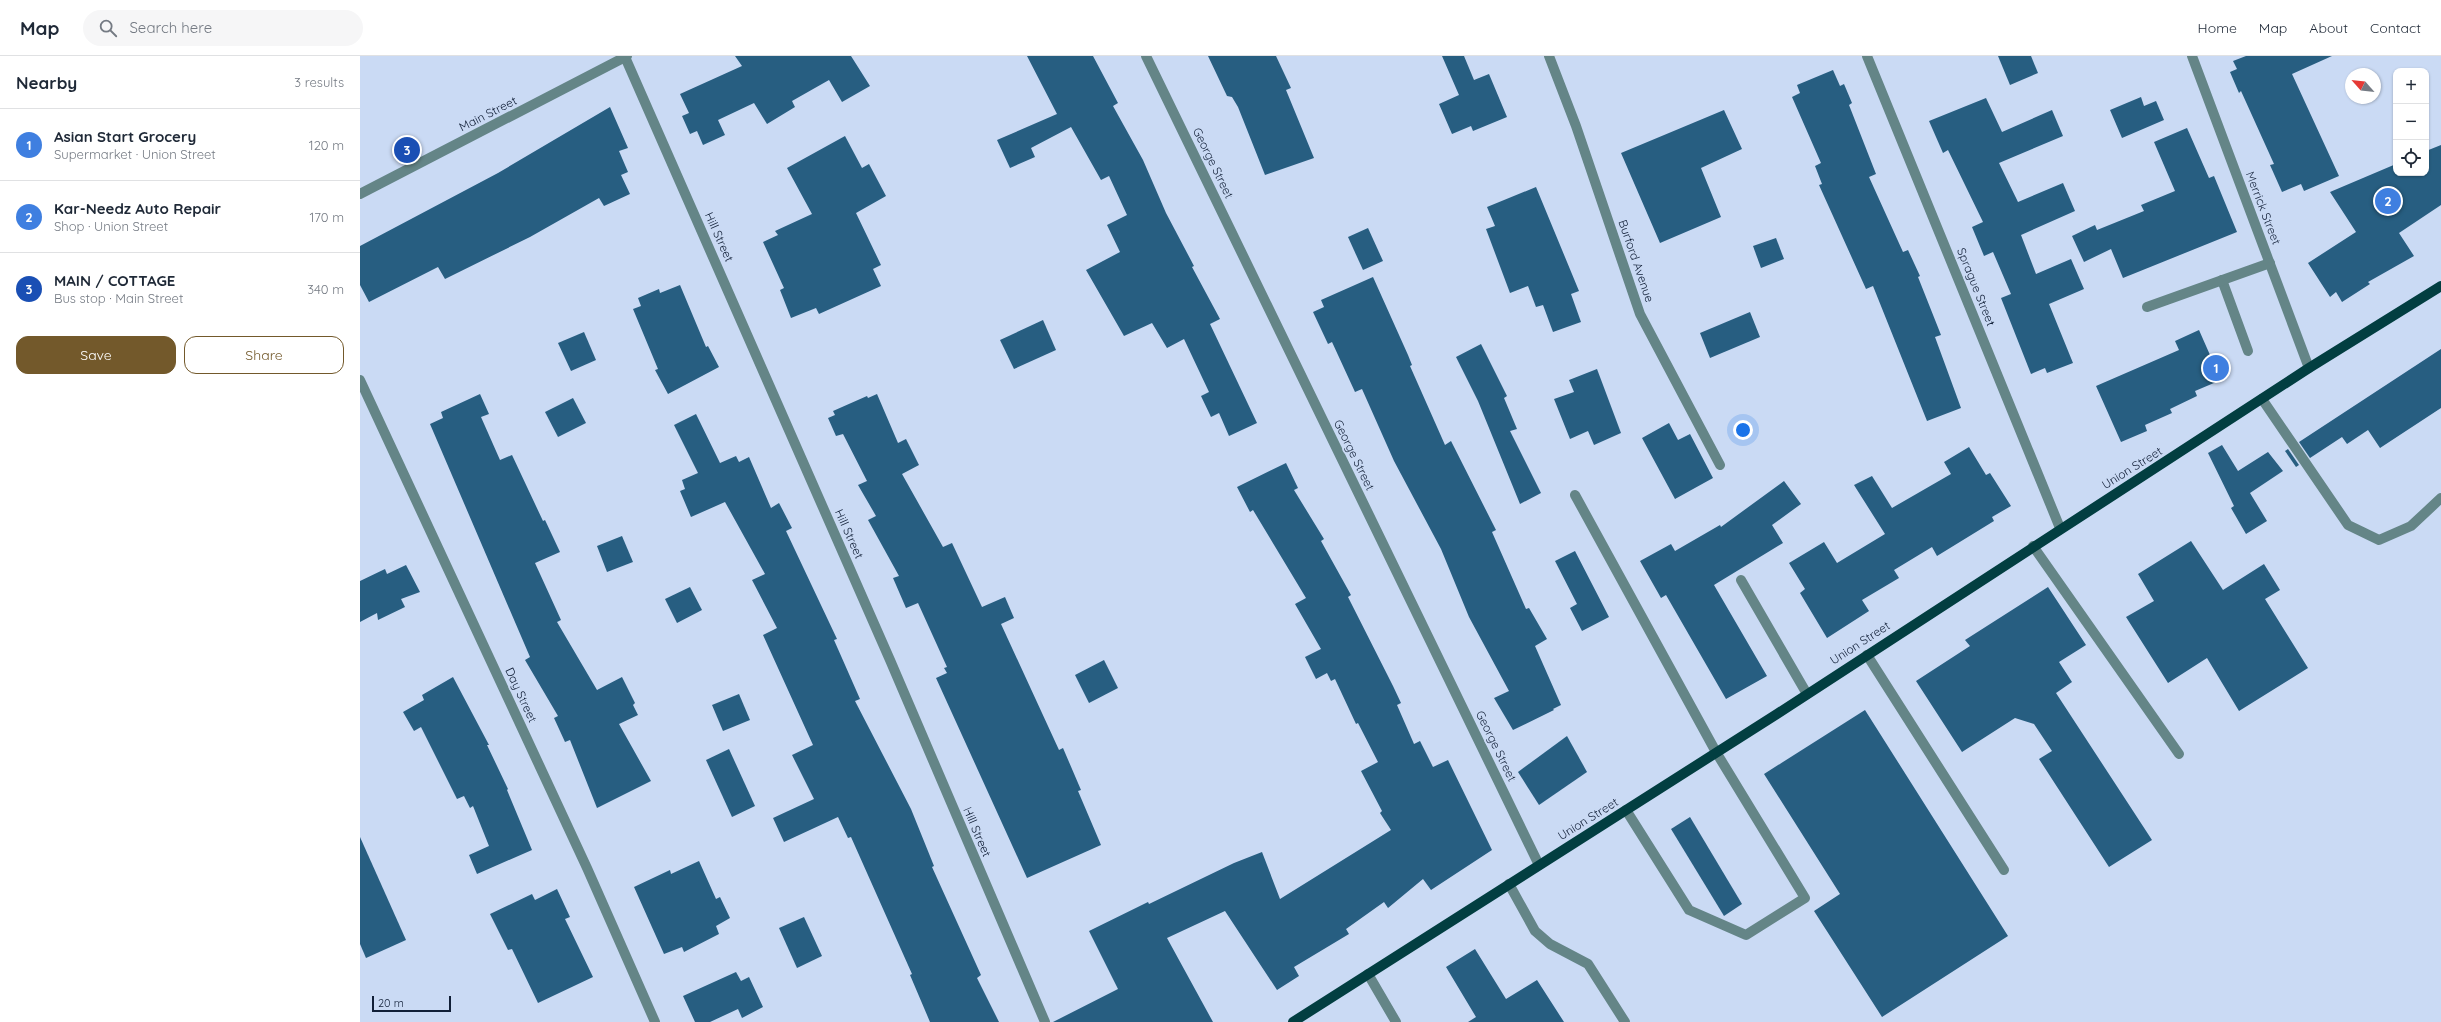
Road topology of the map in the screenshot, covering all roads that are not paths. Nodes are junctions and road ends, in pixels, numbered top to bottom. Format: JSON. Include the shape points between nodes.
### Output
{"nodes":[{"id":1,"x":1146,"y":56,"type":"edge"},
{"id":2,"x":1549,"y":56,"type":"edge"},
{"id":3,"x":1868,"y":56,"type":"edge"},
{"id":4,"x":2192,"y":56,"type":"edge"},
{"id":5,"x":626,"y":57,"type":"edge"},
{"id":6,"x":360,"y":194,"type":"edge"},
{"id":7,"x":2270,"y":262,"type":"junction"},
{"id":8,"x":2222,"y":280,"type":"junction"},
{"id":9,"x":2441,"y":286,"type":"edge"},
{"id":10,"x":2147,"y":307,"type":"dead end"},
{"id":11,"x":2248,"y":351,"type":"dead end"},
{"id":12,"x":2309,"y":368,"type":"junction"},
{"id":13,"x":360,"y":380,"type":"edge"},
{"id":14,"x":2262,"y":399,"type":"junction"},
{"id":15,"x":1720,"y":465,"type":"dead end"},
{"id":16,"x":1575,"y":495,"type":"dead end"},
{"id":17,"x":2441,"y":498,"type":"edge"},
{"id":18,"x":2060,"y":528,"type":"junction"},
{"id":19,"x":2033,"y":546,"type":"junction"},
{"id":20,"x":1741,"y":580,"type":"dead end"},
{"id":21,"x":1867,"y":654,"type":"junction"},
{"id":22,"x":1807,"y":694,"type":"junction"},
{"id":23,"x":1716,"y":752,"type":"junction"},
{"id":24,"x":2179,"y":754,"type":"dead end"},
{"id":25,"x":1626,"y":810,"type":"junction"},
{"id":26,"x":1539,"y":865,"type":"junction"},
{"id":27,"x":2004,"y":870,"type":"dead end"},
{"id":28,"x":1509,"y":884,"type":"junction"},
{"id":29,"x":1368,"y":974,"type":"junction"},
{"id":30,"x":656,"y":1022,"type":"edge"},
{"id":31,"x":1046,"y":1022,"type":"edge"},
{"id":32,"x":1293,"y":1022,"type":"edge"},
{"id":33,"x":1396,"y":1022,"type":"edge"},
{"id":34,"x":1625,"y":1022,"type":"edge"}],
"edges":[{"from":1,"to":26,"type":"street","name":"George Street"},
{"from":2,"to":15,"type":"street","name":"Burford Avenue","via":[[1576,126],[1640,314]]},
{"from":3,"to":18,"type":"street","name":"Sprague Street"},
{"from":4,"to":7,"type":"street","name":"Merrick Street"},
{"from":5,"to":6,"type":"street","name":"Main Street"},
{"from":5,"to":31,"type":"street","name":"Hill Street","via":[[818,493]]},
{"from":7,"to":8,"type":"street"},
{"from":7,"to":12,"type":"street","name":"Merrick Street"},
{"from":8,"to":10,"type":"street"},
{"from":8,"to":11,"type":"street"},
{"from":9,"to":12,"type":"main road","name":"Union Street"},
{"from":12,"to":14,"type":"main road","name":"Union Street"},
{"from":13,"to":30,"type":"street","name":"Day Street","via":[[584,861]]},
{"from":14,"to":17,"type":"street","via":[[2348,525],[2379,540],[2411,526]]},
{"from":14,"to":18,"type":"main road","name":"Union Street"},
{"from":16,"to":23,"type":"street"},
{"from":18,"to":19,"type":"main road","name":"Union Street"},
{"from":19,"to":21,"type":"main road","name":"Union Street"},
{"from":19,"to":24,"type":"street"},
{"from":20,"to":22,"type":"street"},
{"from":21,"to":22,"type":"main road","name":"Union Street"},
{"from":21,"to":27,"type":"street"},
{"from":22,"to":23,"type":"main road","name":"Union Street"},
{"from":23,"to":25,"type":"main road","name":"Union Street"},
{"from":23,"to":25,"type":"street","via":[[1805,898],[1746,935],[1689,910]]},
{"from":25,"to":26,"type":"main road","name":"Union Street"},
{"from":26,"to":28,"type":"main road","name":"Union Street"},
{"from":28,"to":29,"type":"main road","name":"Union Street"},
{"from":28,"to":34,"type":"street","via":[[1535,931],[1550,944],[1588,964]]},
{"from":29,"to":32,"type":"main road","name":"Union Street"},
{"from":29,"to":33,"type":"street"}]}
